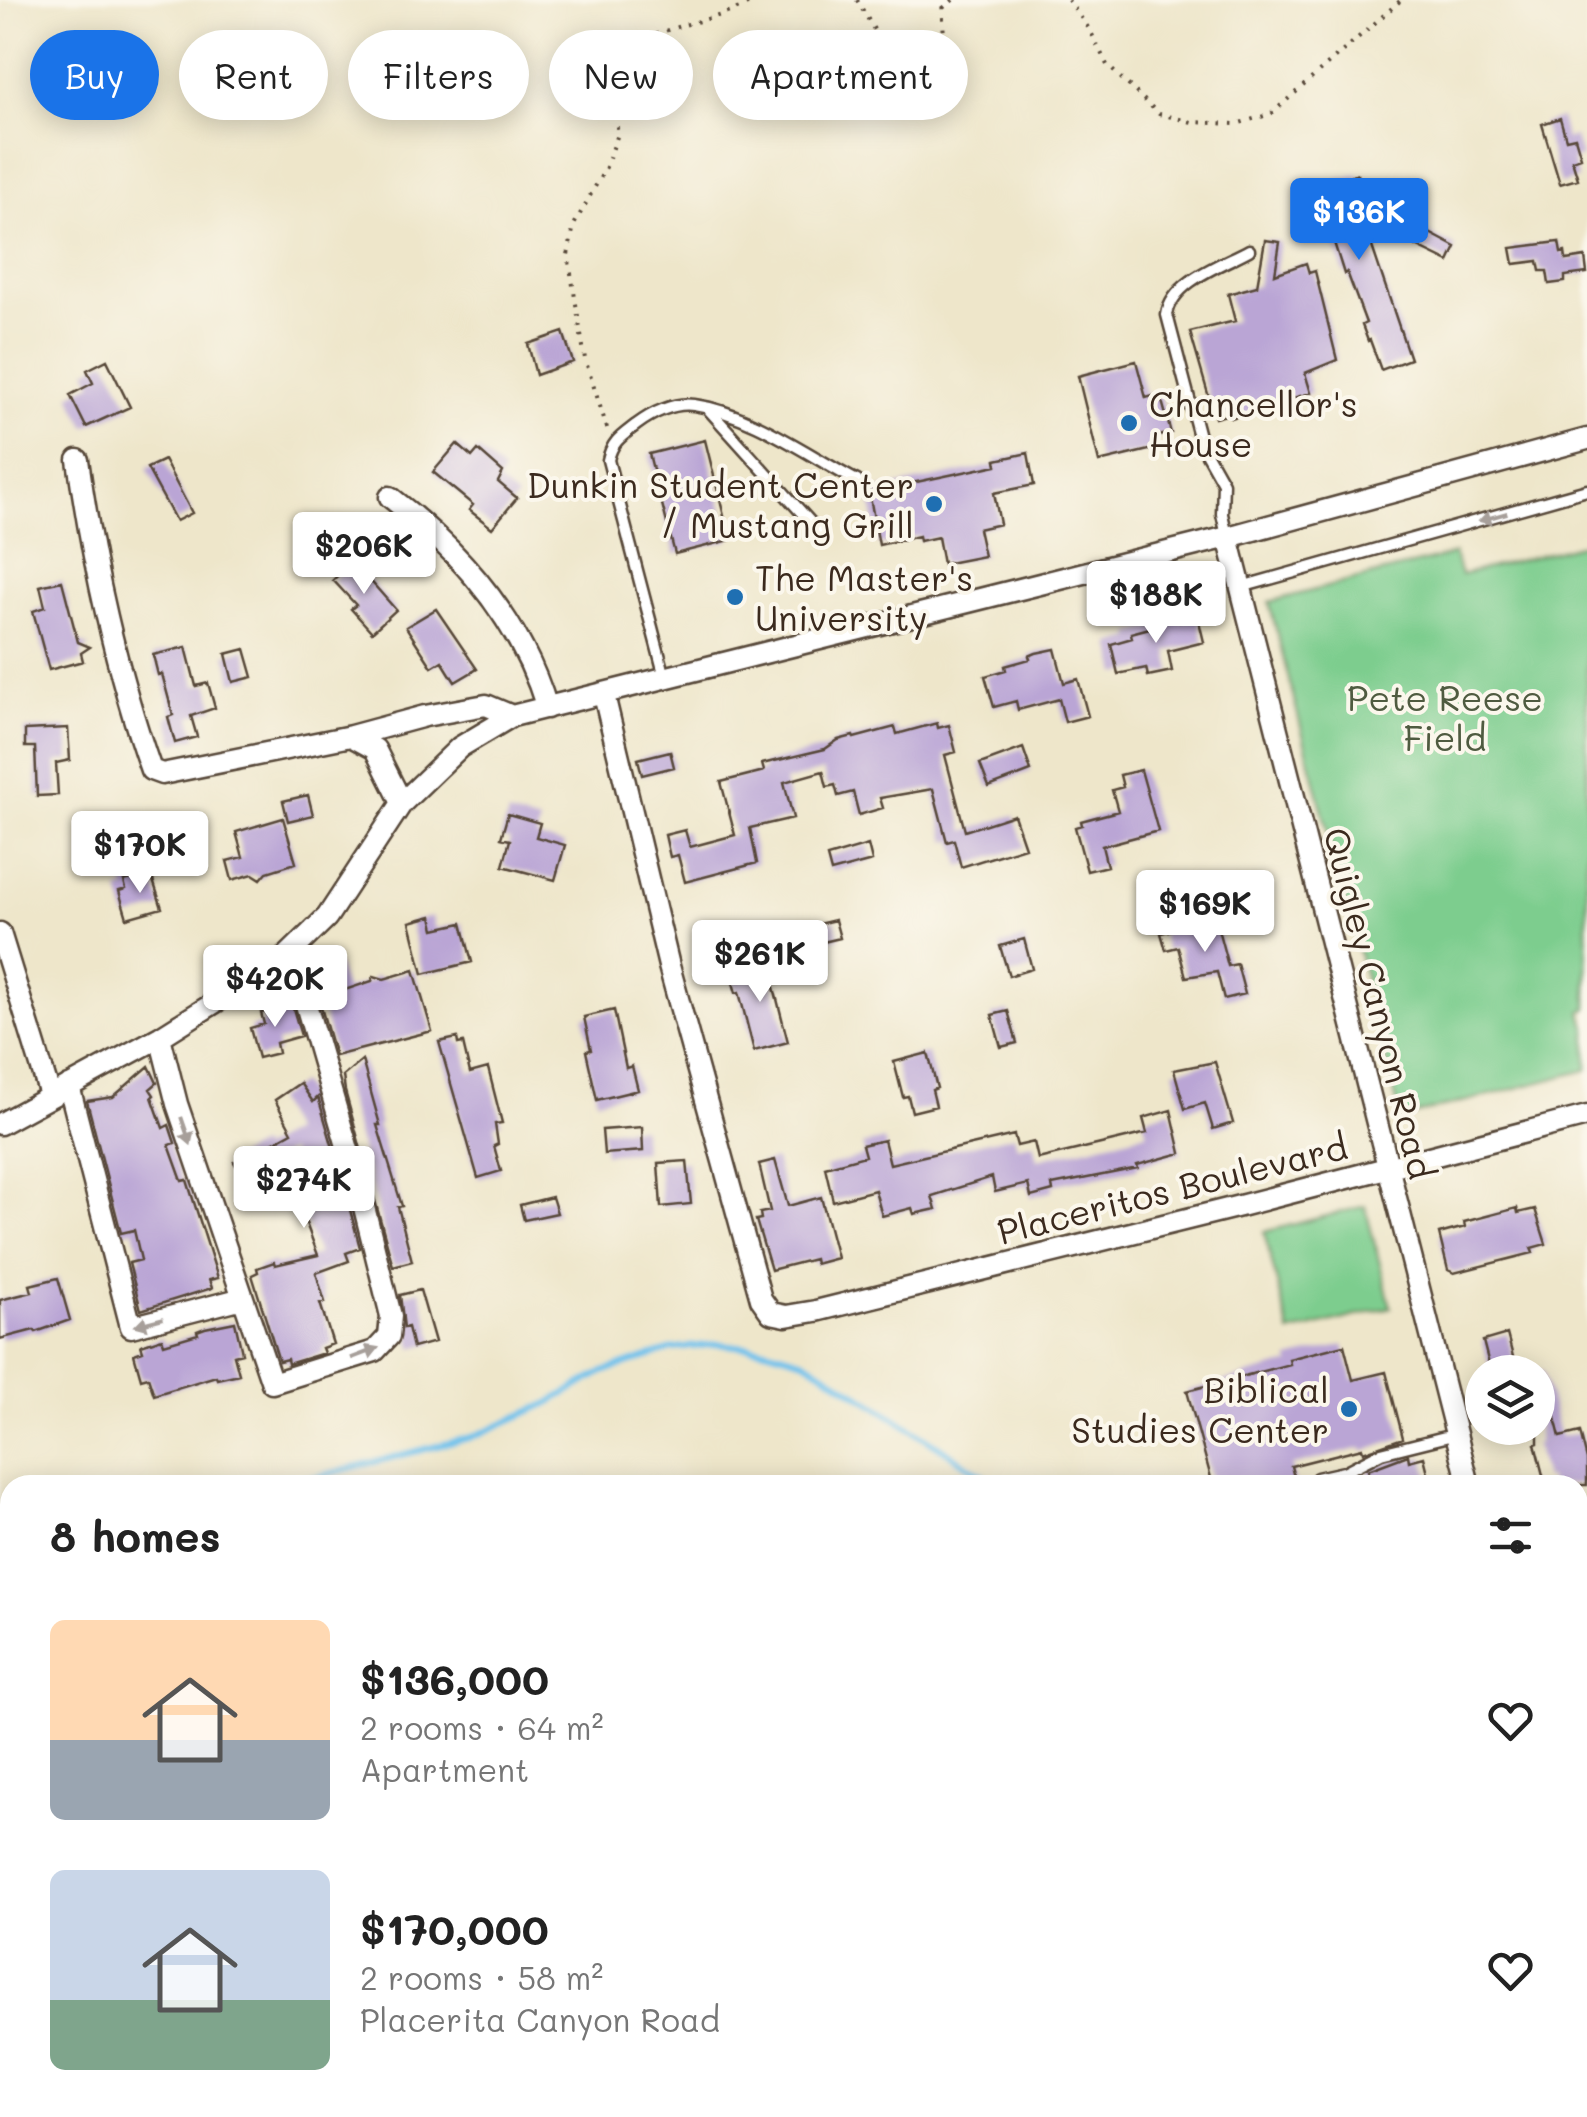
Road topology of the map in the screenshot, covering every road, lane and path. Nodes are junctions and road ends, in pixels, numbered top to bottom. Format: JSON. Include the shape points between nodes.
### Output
{"nodes":[{"id":1,"x":754,"y":0,"type":"edge"},
{"id":2,"x":857,"y":0,"type":"edge"},
{"id":3,"x":942,"y":0,"type":"edge"},
{"id":4,"x":952,"y":0,"type":"edge"},
{"id":5,"x":1068,"y":0,"type":"edge"},
{"id":6,"x":1401,"y":0,"type":"edge"},
{"id":7,"x":943,"y":8,"type":"junction"},
{"id":8,"x":1248,"y":250,"type":"dead end"},
{"id":9,"x":708,"y":410,"type":"junction"},
{"id":10,"x":1587,"y":439,"type":"edge"},
{"id":11,"x":612,"y":444,"type":"junction"},
{"id":12,"x":78,"y":460,"type":"dead end"},
{"id":13,"x":857,"y":481,"type":"dead end"},
{"id":14,"x":1587,"y":490,"type":"edge"},
{"id":15,"x":390,"y":497,"type":"dead end"},
{"id":16,"x":822,"y":534,"type":"dead end"},
{"id":17,"x":1228,"y":537,"type":"junction"},
{"id":18,"x":1241,"y":587,"type":"junction"},
{"id":19,"x":665,"y":677,"type":"junction"},
{"id":20,"x":604,"y":694,"type":"junction"},
{"id":21,"x":547,"y":708,"type":"junction"},
{"id":22,"x":512,"y":716,"type":"junction"},
{"id":23,"x":350,"y":736,"type":"junction"},
{"id":24,"x":402,"y":802,"type":"junction"},
{"id":25,"x":0,"y":933,"type":"edge"},
{"id":26,"x":284,"y":959,"type":"junction"},
{"id":27,"x":160,"y":1037,"type":"junction"},
{"id":28,"x":59,"y":1090,"type":"junction"},
{"id":29,"x":1587,"y":1116,"type":"edge"},
{"id":30,"x":0,"y":1124,"type":"edge"},
{"id":31,"x":1390,"y":1168,"type":"junction"},
{"id":32,"x":243,"y":1298,"type":"junction"},
{"id":33,"x":1454,"y":1435,"type":"junction"},
{"id":34,"x":1330,"y":1475,"type":"edge"},
{"id":35,"x":1465,"y":1475,"type":"edge"}],
"edges":[{"from":1,"to":11,"type":"path","via":[[638,43],[610,80],[618,134],[574,226],[568,255],[585,359]]},
{"from":2,"to":7,"type":"path","via":[[880,40],[891,96],[901,109],[924,108],[941,98]]},
{"from":3,"to":7,"type":"path"},
{"from":4,"to":7,"type":"path"},
{"from":5,"to":6,"type":"path","via":[[1107,65],[1159,114],[1236,124],[1271,114]]},
{"from":8,"to":17,"type":"lane","via":[[1182,288],[1167,315],[1201,444],[1223,483]]},
{"from":9,"to":11,"type":"lane","via":[[678,405],[648,416]]},
{"from":9,"to":13,"type":"lane","via":[[735,416]]},
{"from":9,"to":16,"type":"lane"},
{"from":10,"to":17,"type":"street"},
{"from":11,"to":19,"type":"lane","via":[[608,460]]},
{"from":12,"to":23,"type":"street","via":[[96,566],[151,770],[162,774]]},
{"from":14,"to":18,"type":"lane","one_way":true},
{"from":15,"to":21,"type":"street","via":[[474,573],[506,620]]},
{"from":17,"to":18,"type":"street","name":"Quigley Canyon Road"},
{"from":17,"to":19,"type":"street"},
{"from":18,"to":31,"type":"street","name":"Quigley Canyon Road"},
{"from":19,"to":20,"type":"street"},
{"from":20,"to":21,"type":"street"},
{"from":20,"to":31,"type":"street","name":"Placeritos Boulevard","via":[[669,966],[761,1299],[771,1313],[816,1311]]},
{"from":21,"to":22,"type":"street"},
{"from":22,"to":23,"type":"street","via":[[486,705]]},
{"from":22,"to":24,"type":"street","via":[[460,747]]},
{"from":23,"to":24,"type":"street","via":[[375,749]]},
{"from":24,"to":26,"type":"street","via":[[326,917]]},
{"from":25,"to":28,"type":"street"},
{"from":26,"to":27,"type":"street"},
{"from":32,"to":26,"type":"street","one_way":true,"via":[[272,1383],[375,1351],[392,1326],[298,977]]},
{"from":27,"to":28,"type":"street"},
{"from":27,"to":32,"type":"street","one_way":true},
{"from":28,"to":30,"type":"street"},
{"from":32,"to":28,"type":"street","one_way":true,"via":[[131,1327]]},
{"from":29,"to":31,"type":"street","name":"Placeritos Boulevard"},
{"from":31,"to":33,"type":"street","name":"Quigley Canyon Road"},
{"from":33,"to":34,"type":"lane"},
{"from":33,"to":35,"type":"street","name":"Quigley Canyon Road"}]}
